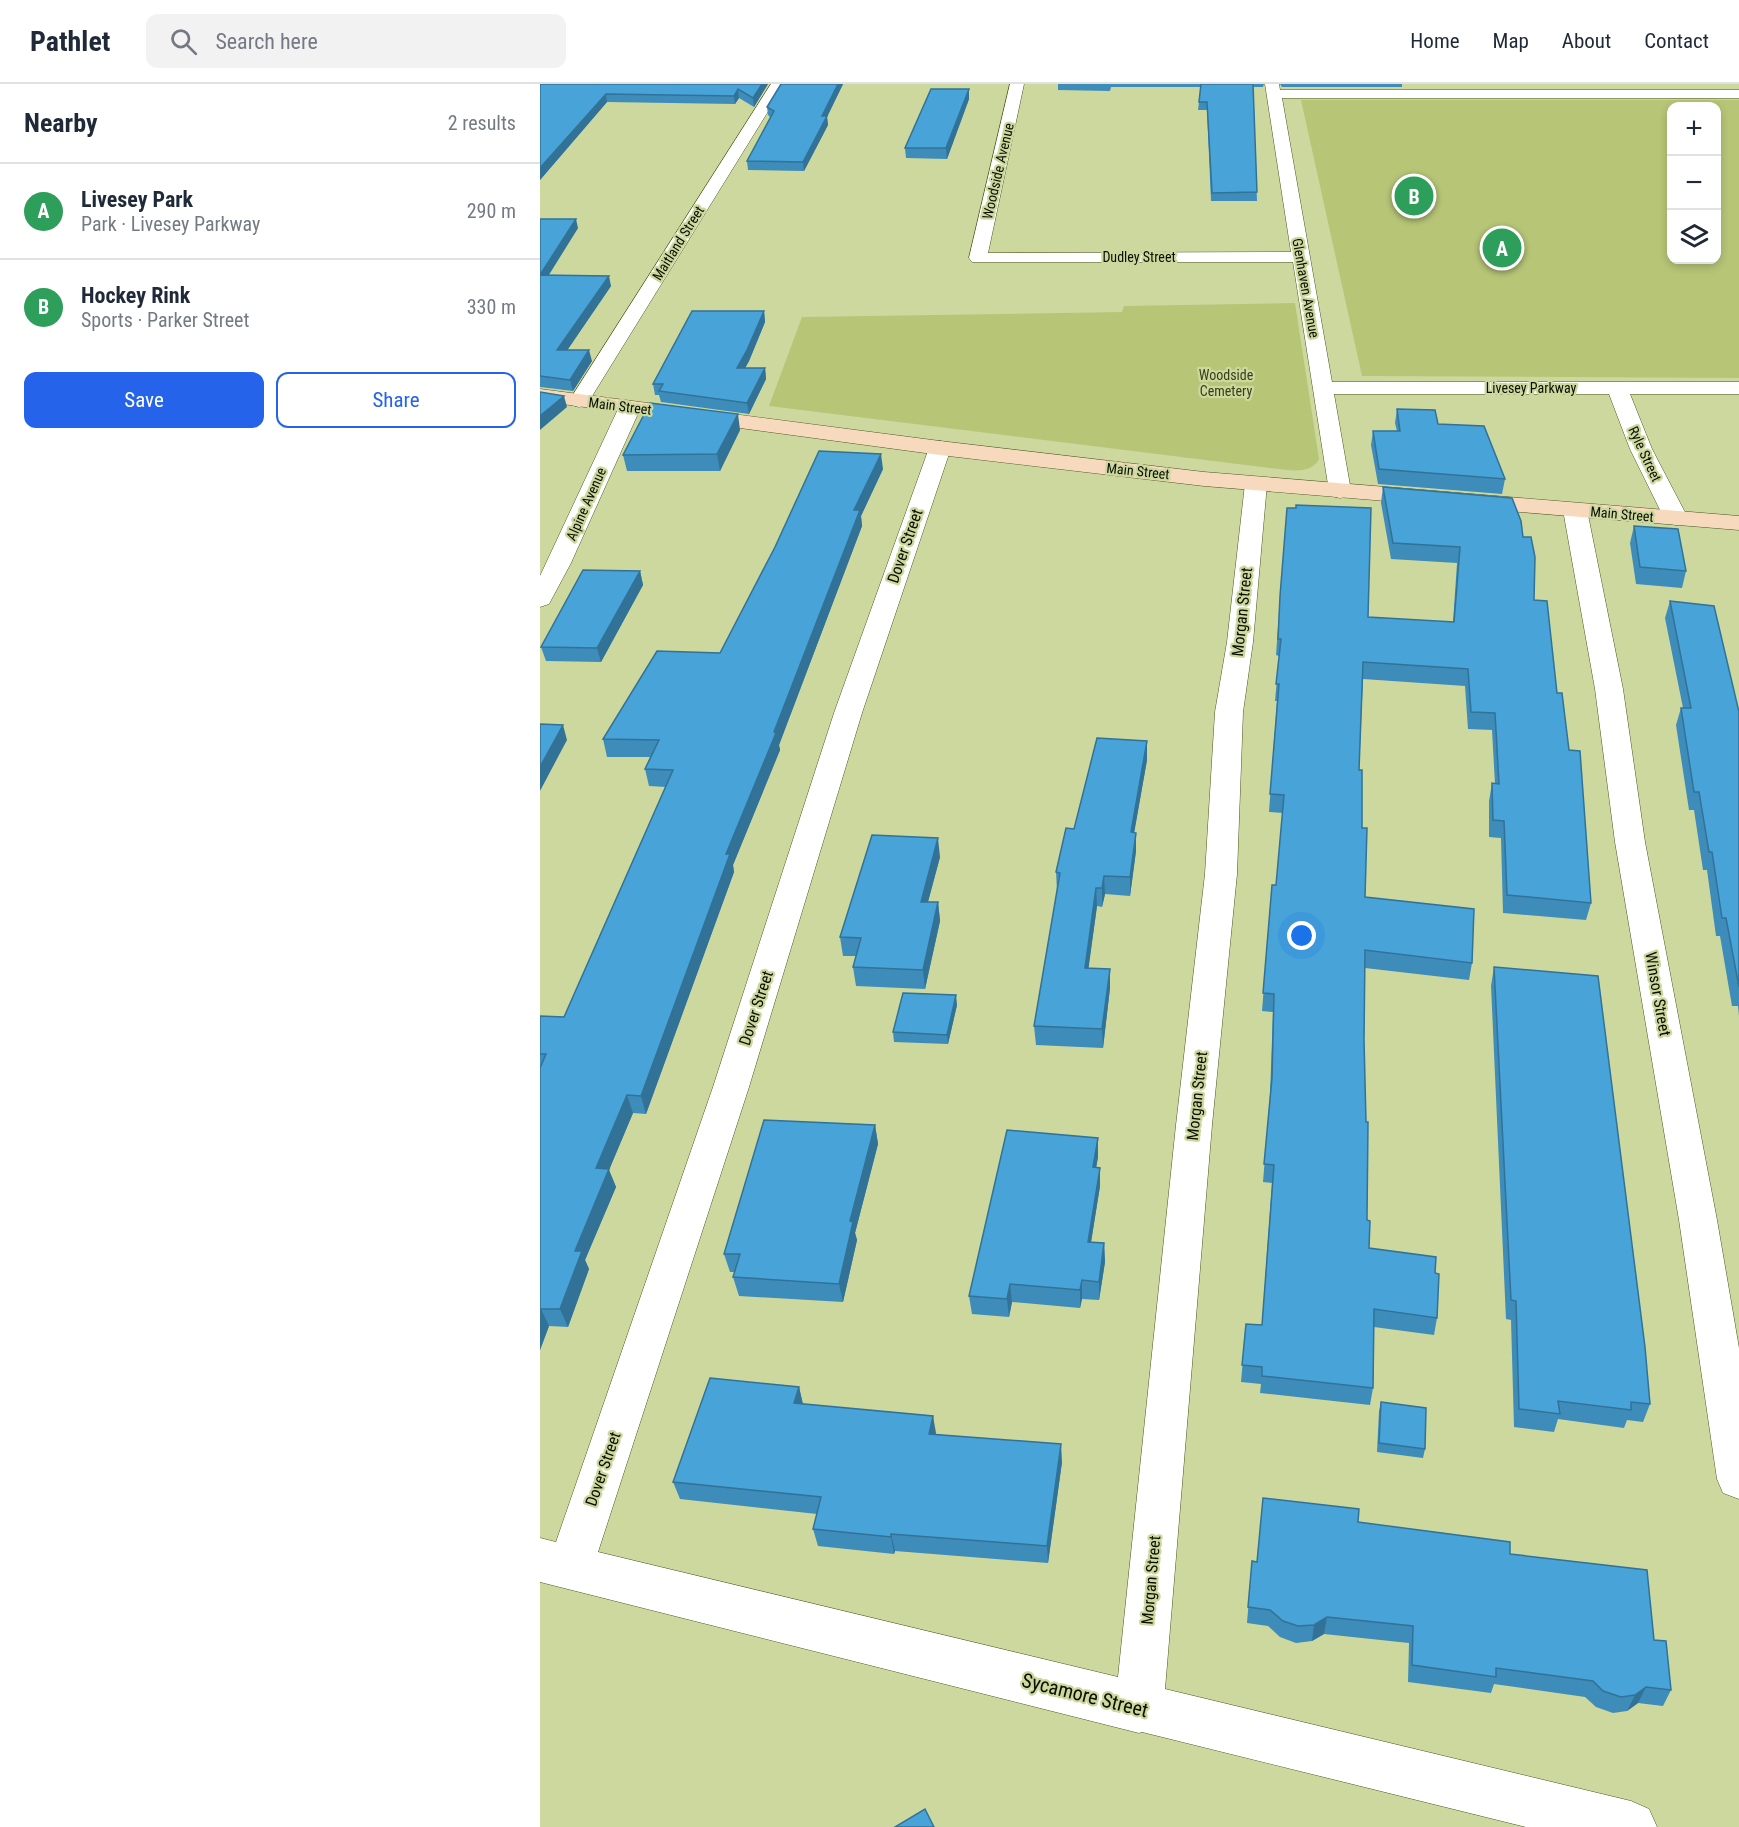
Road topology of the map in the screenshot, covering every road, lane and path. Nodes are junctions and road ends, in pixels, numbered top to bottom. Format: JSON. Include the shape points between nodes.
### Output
{"nodes":[{"id":1,"x":778,"y":84,"type":"edge"},
{"id":2,"x":1017,"y":84,"type":"edge"},
{"id":3,"x":1273,"y":89,"type":"edge"},
{"id":4,"x":1460,"y":89,"type":"edge"},
{"id":5,"x":1739,"y":94,"type":"edge"},
{"id":6,"x":1301,"y":257,"type":"junction"},
{"id":7,"x":978,"y":258,"type":"joint"},
{"id":8,"x":1323,"y":388,"type":"junction"},
{"id":9,"x":1617,"y":388,"type":"junction"},
{"id":10,"x":1739,"y":388,"type":"edge"},
{"id":11,"x":540,"y":395,"type":"edge"},
{"id":12,"x":579,"y":401,"type":"junction"},
{"id":13,"x":630,"y":407,"type":"junction"},
{"id":14,"x":940,"y":448,"type":"junction"},
{"id":15,"x":1256,"y":484,"type":"junction"},
{"id":16,"x":1340,"y":491,"type":"junction"},
{"id":17,"x":1575,"y":510,"type":"junction"},
{"id":18,"x":1676,"y":518,"type":"junction"},
{"id":19,"x":1739,"y":523,"type":"edge"},
{"id":20,"x":540,"y":599,"type":"edge"},
{"id":21,"x":1739,"y":1479,"type":"edge"},
{"id":22,"x":555,"y":1564,"type":"edge"},
{"id":23,"x":1139,"y":1708,"type":"junction"},
{"id":24,"x":1631,"y":1827,"type":"edge"}],
"edges":[{"from":1,"to":12,"type":"street","name":"Maitland Street"},
{"from":2,"to":7,"type":"street","name":"Woodside Avenue"},
{"from":3,"to":4,"type":"street"},
{"from":3,"to":6,"type":"street","name":"Glenhaven Avenue"},
{"from":4,"to":5,"type":"street"},
{"from":6,"to":7,"type":"street","name":"Dudley Street"},
{"from":6,"to":8,"type":"street","name":"Glenhaven Avenue"},
{"from":8,"to":9,"type":"street","name":"Livesey Parkway"},
{"from":8,"to":16,"type":"street","name":"Glenhaven Avenue"},
{"from":9,"to":10,"type":"street","name":"Livesey Parkway"},
{"from":9,"to":18,"type":"street","name":"Ryle Street","via":[[1641,449]]},
{"from":11,"to":12,"type":"main road","name":"Main Street"},
{"from":12,"to":13,"type":"main road","name":"Main Street"},
{"from":13,"to":14,"type":"main road","name":"Main Street"},
{"from":13,"to":20,"type":"street","name":"Alpine Avenue"},
{"from":14,"to":15,"type":"main road","name":"Main Street"},
{"from":14,"to":22,"type":"street","name":"Dover Street","via":[[848,713],[732,1087]]},
{"from":15,"to":16,"type":"main road","name":"Main Street"},
{"from":15,"to":23,"type":"street","name":"Morgan Street","via":[[1229,712],[1221,874]]},
{"from":16,"to":17,"type":"main road","name":"Main Street"},
{"from":17,"to":18,"type":"main road","name":"Main Street"},
{"from":17,"to":21,"type":"street","name":"Winsor Street","via":[[1609,689],[1630,843],[1698,1220]]},
{"from":18,"to":19,"type":"main road","name":"Main Street"},
{"from":22,"to":23,"type":"street","name":"Sycamore Street"},
{"from":23,"to":24,"type":"street","name":"Sycamore Street"}]}
